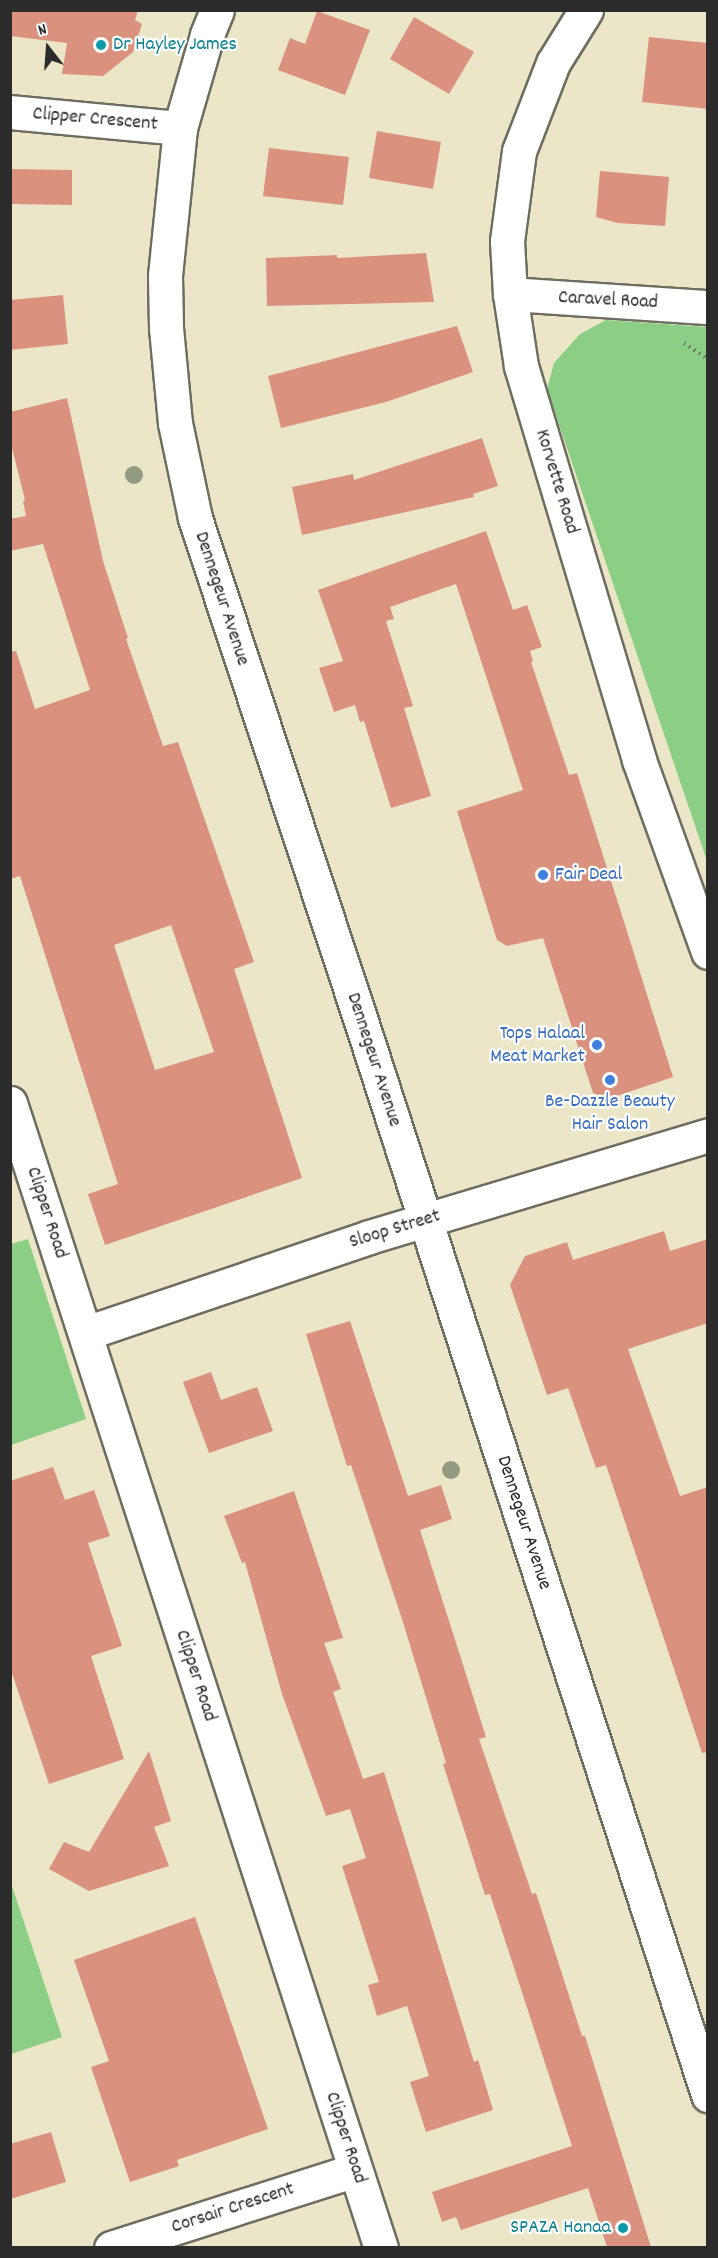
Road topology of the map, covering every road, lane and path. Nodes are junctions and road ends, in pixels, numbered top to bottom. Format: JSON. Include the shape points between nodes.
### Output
{"nodes":[{"id":1,"x":217,"y":10,"type":"edge"},
{"id":2,"x":586,"y":10,"type":"edge"},
{"id":3,"x":10,"y":112,"type":"edge"},
{"id":4,"x":180,"y":128,"type":"junction"},
{"id":5,"x":510,"y":294,"type":"junction"},
{"id":6,"x":708,"y":307,"type":"edge"},
{"id":7,"x":708,"y":952,"type":"edge"},
{"id":8,"x":10,"y":1103,"type":"edge"},
{"id":9,"x":708,"y":1135,"type":"edge"},
{"id":10,"x":425,"y":1220,"type":"junction"},
{"id":11,"x":86,"y":1333,"type":"junction"},
{"id":12,"x":708,"y":2095,"type":"edge"},
{"id":13,"x":356,"y":2170,"type":"junction"},
{"id":14,"x":111,"y":2247,"type":"edge"},
{"id":15,"x":381,"y":2247,"type":"edge"}],
"edges":[{"from":1,"to":4,"type":"street","name":"Dennegeur Avenue"},
{"from":2,"to":5,"type":"street","name":"Korvette Road","via":[[553,63],[519,151],[507,241]]},
{"from":3,"to":4,"type":"street","name":"Clipper Crescent"},
{"from":4,"to":10,"type":"street","name":"Dennegeur Avenue","via":[[165,276],[166,328],[183,467],[195,518]]},
{"from":5,"to":6,"type":"street","name":"Caravel Road"},
{"from":5,"to":7,"type":"street","name":"Korvette Road","via":[[521,366],[639,760]]},
{"from":8,"to":11,"type":"street","name":"Clipper Road"},
{"from":9,"to":10,"type":"street","name":"Sloop Street"},
{"from":10,"to":11,"type":"street","name":"Sloop Street"},
{"from":10,"to":12,"type":"street","name":"Dennegeur Avenue"},
{"from":11,"to":13,"type":"street","name":"Clipper Road"},
{"from":13,"to":14,"type":"street","name":"Corsair Crescent"},
{"from":13,"to":15,"type":"street","name":"Clipper Road"}]}
